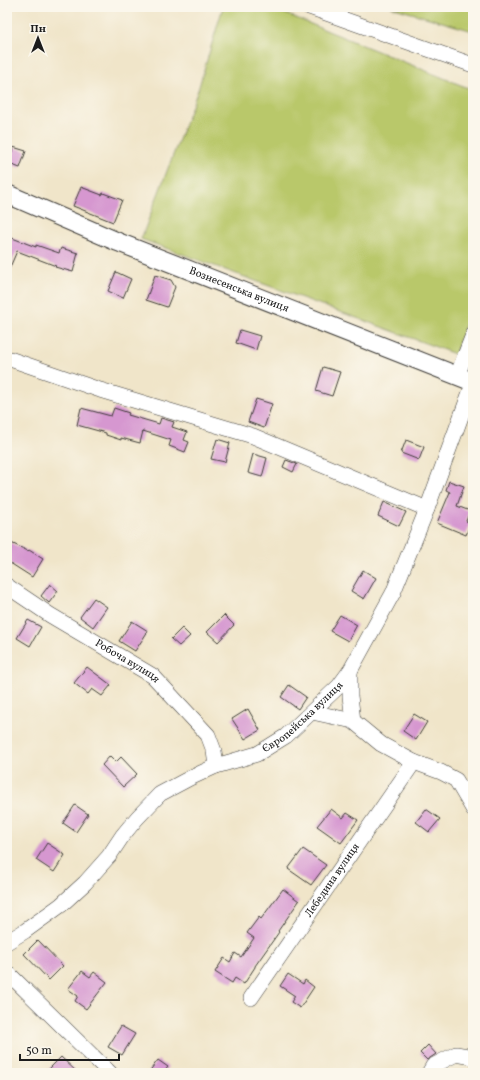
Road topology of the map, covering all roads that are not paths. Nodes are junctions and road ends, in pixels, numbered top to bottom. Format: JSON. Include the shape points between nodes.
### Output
{"nodes":[{"id":1,"x":309,"y":7,"type":"edge"},
{"id":2,"x":473,"y":65,"type":"edge"},
{"id":3,"x":7,"y":194,"type":"edge"},
{"id":4,"x":473,"y":335,"type":"edge"},
{"id":5,"x":7,"y":358,"type":"edge"},
{"id":6,"x":468,"y":381,"type":"edge"},
{"id":7,"x":427,"y":509,"type":"junction"},
{"id":8,"x":7,"y":586,"type":"edge"},
{"id":9,"x":350,"y":671,"type":"junction"},
{"id":10,"x":312,"y":712,"type":"junction"},
{"id":11,"x":353,"y":721,"type":"junction"},
{"id":12,"x":414,"y":762,"type":"junction"},
{"id":13,"x":216,"y":766,"type":"junction"},
{"id":14,"x":473,"y":809,"type":"edge"},
{"id":15,"x":7,"y":942,"type":"edge"},
{"id":16,"x":7,"y":972,"type":"edge"},
{"id":17,"x":251,"y":998,"type":"dead end"},
{"id":18,"x":473,"y":1057,"type":"edge"},
{"id":19,"x":110,"y":1073,"type":"edge"},
{"id":20,"x":429,"y":1073,"type":"edge"}],
"edges":[{"from":1,"to":2,"type":"street"},
{"from":3,"to":6,"type":"main road","name":"Вознесенська вулиця","via":[[118,242]]},
{"from":4,"to":6,"type":"street","name":"Європейська вулиця"},
{"from":5,"to":7,"type":"street","via":[[100,390],[254,436]]},
{"from":6,"to":7,"type":"street","name":"Європейська вулиця"},
{"from":7,"to":9,"type":"street","name":"Європейська вулиця","via":[[393,593]]},
{"from":8,"to":13,"type":"street","name":"Робоча вулиця","via":[[50,615],[153,676],[208,735]]},
{"from":9,"to":10,"type":"street","name":"Європейська вулиця","via":[[339,686]]},
{"from":9,"to":11,"type":"street"},
{"from":10,"to":11,"type":"street"},
{"from":10,"to":13,"type":"street","name":"Європейська вулиця","via":[[286,736],[257,754]]},
{"from":11,"to":12,"type":"street","via":[[381,744]]},
{"from":12,"to":14,"type":"street","via":[[456,780]]},
{"from":12,"to":17,"type":"street","name":"Лебедина вулиця"},
{"from":13,"to":15,"type":"street","name":"Європейська вулиця","via":[[160,794],[137,818],[85,884],[61,905]]},
{"from":16,"to":19,"type":"street"},
{"from":18,"to":20,"type":"street","via":[[456,1054],[433,1066]]}]}
